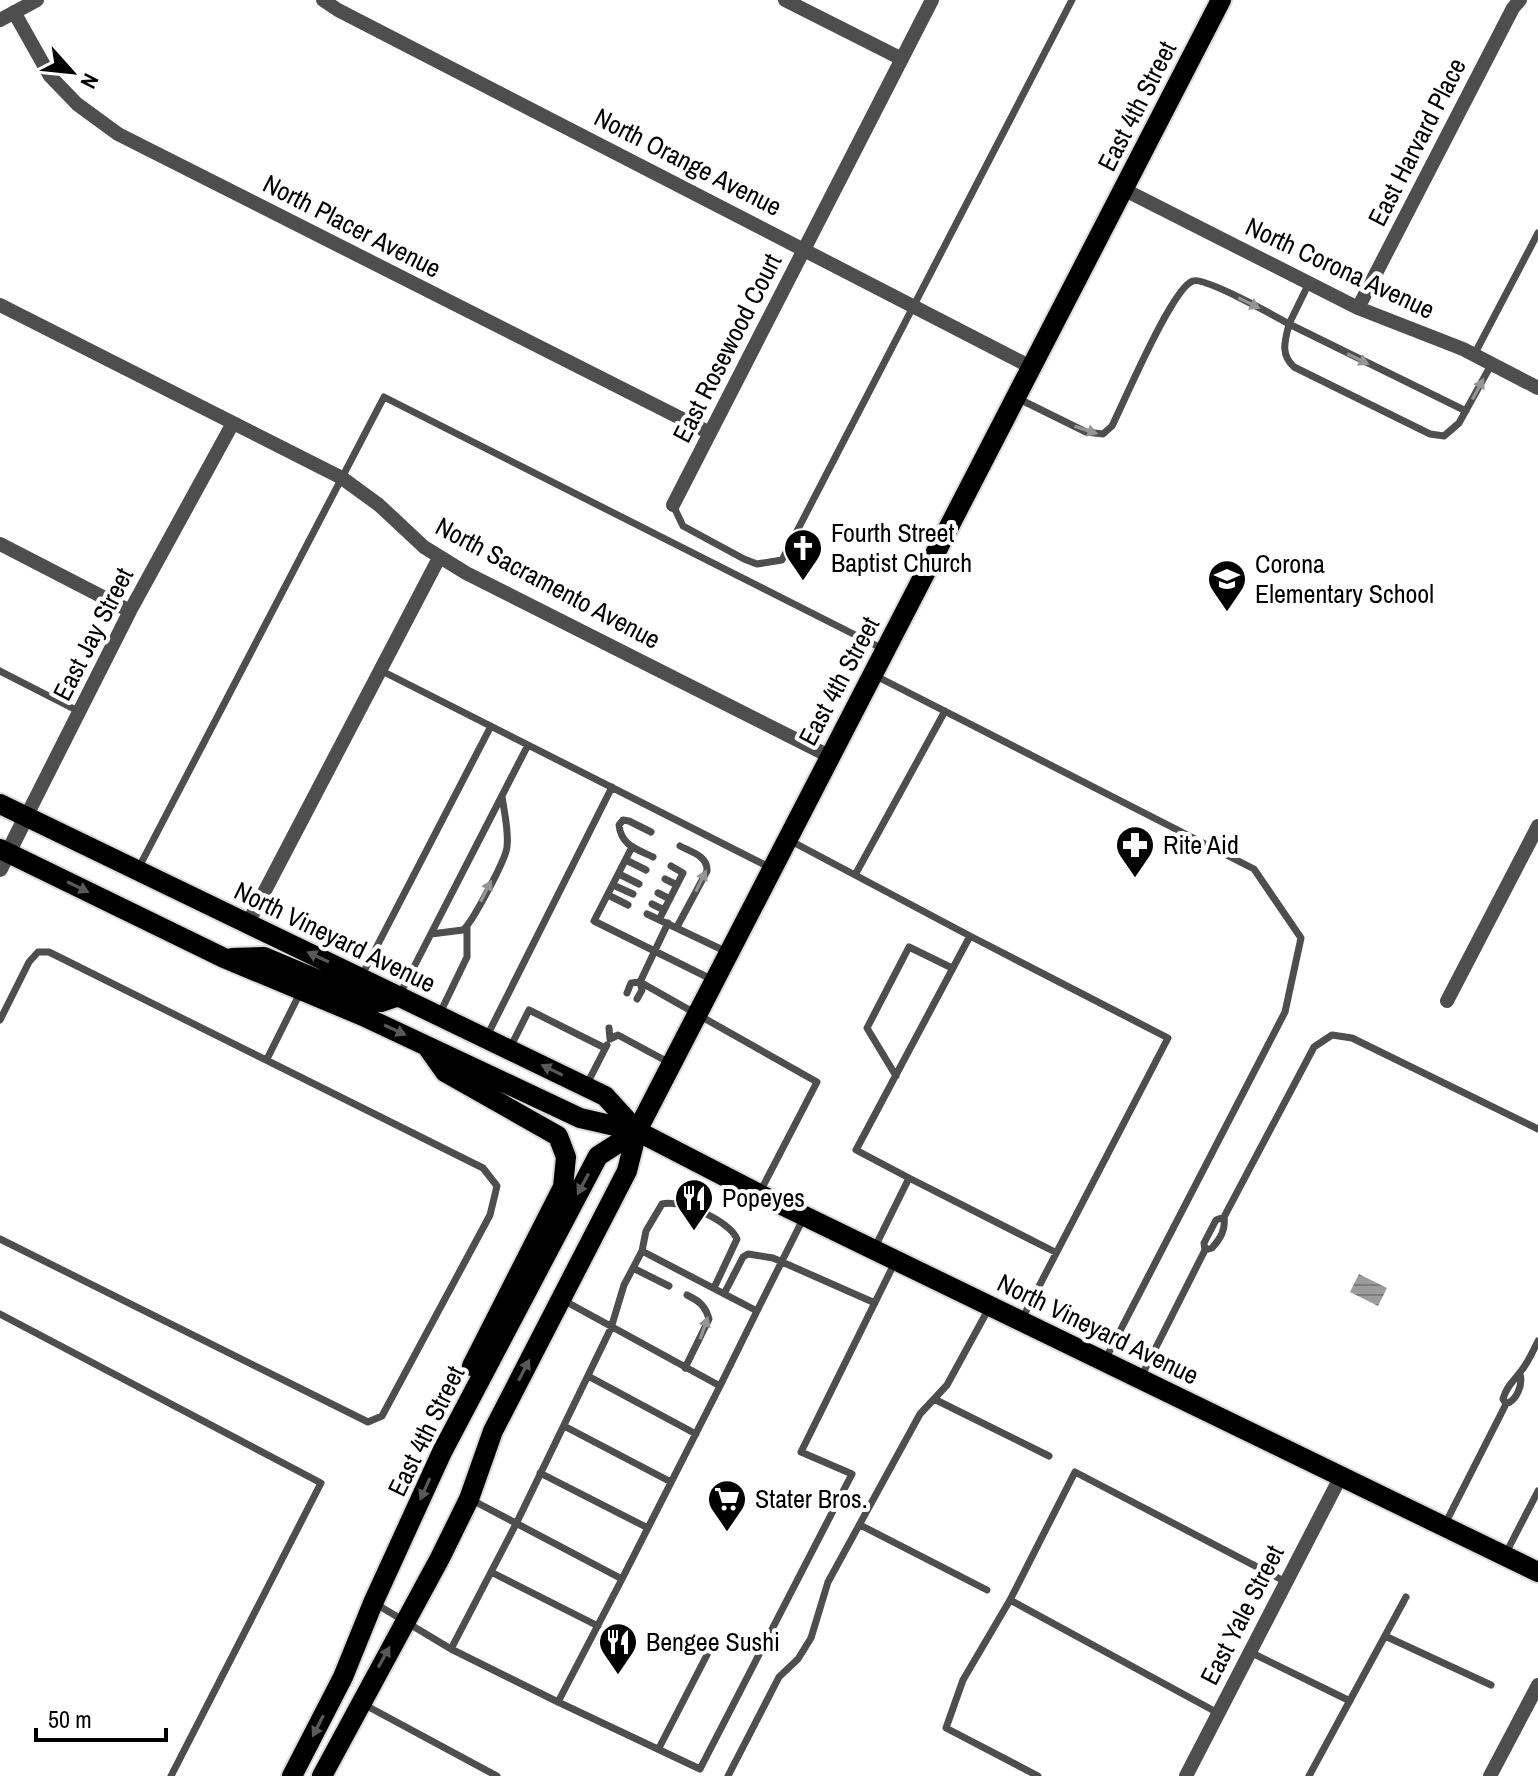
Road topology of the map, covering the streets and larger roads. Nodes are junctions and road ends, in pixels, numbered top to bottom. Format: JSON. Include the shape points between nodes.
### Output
{"nodes":[{"id":1,"x":37,"y":0,"type":"edge"},
{"id":2,"x":323,"y":0,"type":"edge"},
{"id":3,"x":785,"y":0,"type":"edge"},
{"id":4,"x":932,"y":0,"type":"edge"},
{"id":5,"x":1221,"y":0,"type":"edge"},
{"id":6,"x":1520,"y":0,"type":"edge"},
{"id":7,"x":14,"y":12,"type":"junction"},
{"id":8,"x":0,"y":20,"type":"edge"},
{"id":9,"x":902,"y":59,"type":"junction"},
{"id":10,"x":1123,"y":189,"type":"junction"},
{"id":11,"x":805,"y":249,"type":"junction"},
{"id":12,"x":0,"y":305,"type":"edge"},
{"id":13,"x":1358,"y":308,"type":"junction"},
{"id":14,"x":1031,"y":367,"type":"junction"},
{"id":15,"x":1538,"y":388,"type":"edge"},
{"id":16,"x":233,"y":423,"type":"junction"},
{"id":17,"x":710,"y":433,"type":"junction"},
{"id":18,"x":673,"y":505,"type":"road end"},
{"id":19,"x":0,"y":544,"type":"edge"},
{"id":20,"x":439,"y":558,"type":"junction"},
{"id":21,"x":130,"y":611,"type":"junction"},
{"id":22,"x":829,"y":756,"type":"junction"},
{"id":23,"x":0,"y":804,"type":"edge"},
{"id":24,"x":26,"y":817,"type":"junction"},
{"id":25,"x":1538,"y":826,"type":"edge"},
{"id":26,"x":3,"y":857,"type":"edge"},
{"id":27,"x":248,"y":923,"type":"junction"},
{"id":28,"x":224,"y":958,"type":"junction"},
{"id":29,"x":399,"y":996,"type":"junction"},
{"id":30,"x":1447,"y":1001,"type":"dead end"},
{"id":31,"x":426,"y":1045,"type":"junction"},
{"id":32,"x":637,"y":1131,"type":"junction"},
{"id":33,"x":454,"y":1429,"type":"junction"},
{"id":34,"x":1341,"y":1476,"type":"junction"},
{"id":35,"x":1538,"y":1572,"type":"edge"},
{"id":36,"x":1538,"y":1685,"type":"edge"},
{"id":37,"x":292,"y":1776,"type":"edge"},
{"id":38,"x":322,"y":1776,"type":"edge"},
{"id":39,"x":1186,"y":1776,"type":"edge"},
{"id":40,"x":1490,"y":1776,"type":"edge"}],
"edges":[{"from":1,"to":7,"type":"street"},
{"from":2,"to":11,"type":"street","name":"North Orange Avenue"},
{"from":3,"to":9,"type":"street"},
{"from":4,"to":9,"type":"street","name":"East Rosewood Court"},
{"from":5,"to":10,"type":"main road","name":"East 4th Street"},
{"from":6,"to":13,"type":"street","name":"East Harvard Place"},
{"from":7,"to":8,"type":"street"},
{"from":7,"to":17,"type":"street","name":"North Placer Avenue","via":[[50,76],[118,134]]},
{"from":9,"to":11,"type":"street","name":"East Rosewood Court"},
{"from":10,"to":13,"type":"street","name":"North Corona Avenue"},
{"from":10,"to":14,"type":"main road","name":"East 4th Street"},
{"from":11,"to":14,"type":"street","name":"North Orange Avenue"},
{"from":11,"to":17,"type":"street","name":"East Rosewood Court"},
{"from":12,"to":16,"type":"street","name":"North Sacramento Avenue"},
{"from":13,"to":15,"type":"street","name":"North Corona Avenue"},
{"from":14,"to":22,"type":"main road","name":"East 4th Street"},
{"from":16,"to":20,"type":"street","name":"North Sacramento Avenue","via":[[342,478]]},
{"from":16,"to":21,"type":"street","name":"East Jay Street"},
{"from":17,"to":18,"type":"street","name":"East Rosewood Court"},
{"from":19,"to":21,"type":"street"},
{"from":20,"to":22,"type":"street","name":"North Sacramento Avenue"},
{"from":20,"to":27,"type":"street"},
{"from":21,"to":24,"type":"street","name":"East Jay Street"},
{"from":22,"to":32,"type":"main road","name":"East 4th Street"},
{"from":23,"to":24,"type":"main road","name":"North Vineyard Avenue"},
{"from":24,"to":26,"type":"street","name":"East Jay Street"},
{"from":24,"to":27,"type":"main road","name":"North Vineyard Avenue"},
{"from":25,"to":30,"type":"street"},
{"from":26,"to":28,"type":"main road","name":"North Vineyard Avenue","one_way":true},
{"from":29,"to":27,"type":"main road","name":"North Vineyard Avenue","one_way":true},
{"from":28,"to":29,"type":"main road","via":[[264,957],[366,1000]]},
{"from":28,"to":31,"type":"main road","name":"North Vineyard Avenue","one_way":true},
{"from":32,"to":29,"type":"main road","name":"North Vineyard Avenue","one_way":true,"via":[[605,1096]]},
{"from":31,"to":32,"type":"main road","name":"North Vineyard Avenue","via":[[580,1118]]},
{"from":31,"to":33,"type":"main road","via":[[445,1072],[558,1136],[566,1157],[563,1187],[460,1390]]},
{"from":32,"to":33,"type":"main road","name":"East 4th Street","one_way":true,"via":[[598,1156]]},
{"from":32,"to":34,"type":"main road","name":"North Vineyard Avenue"},
{"from":38,"to":32,"type":"main road","name":"East 4th Street","one_way":true,"via":[[469,1499],[493,1431],[627,1171]]},
{"from":33,"to":37,"type":"main road","name":"East 4th Street","one_way":true,"via":[[343,1677]]},
{"from":34,"to":35,"type":"main road","name":"North Vineyard Avenue"},
{"from":34,"to":39,"type":"street","name":"East Yale Street"},
{"from":36,"to":40,"type":"street"}]}
